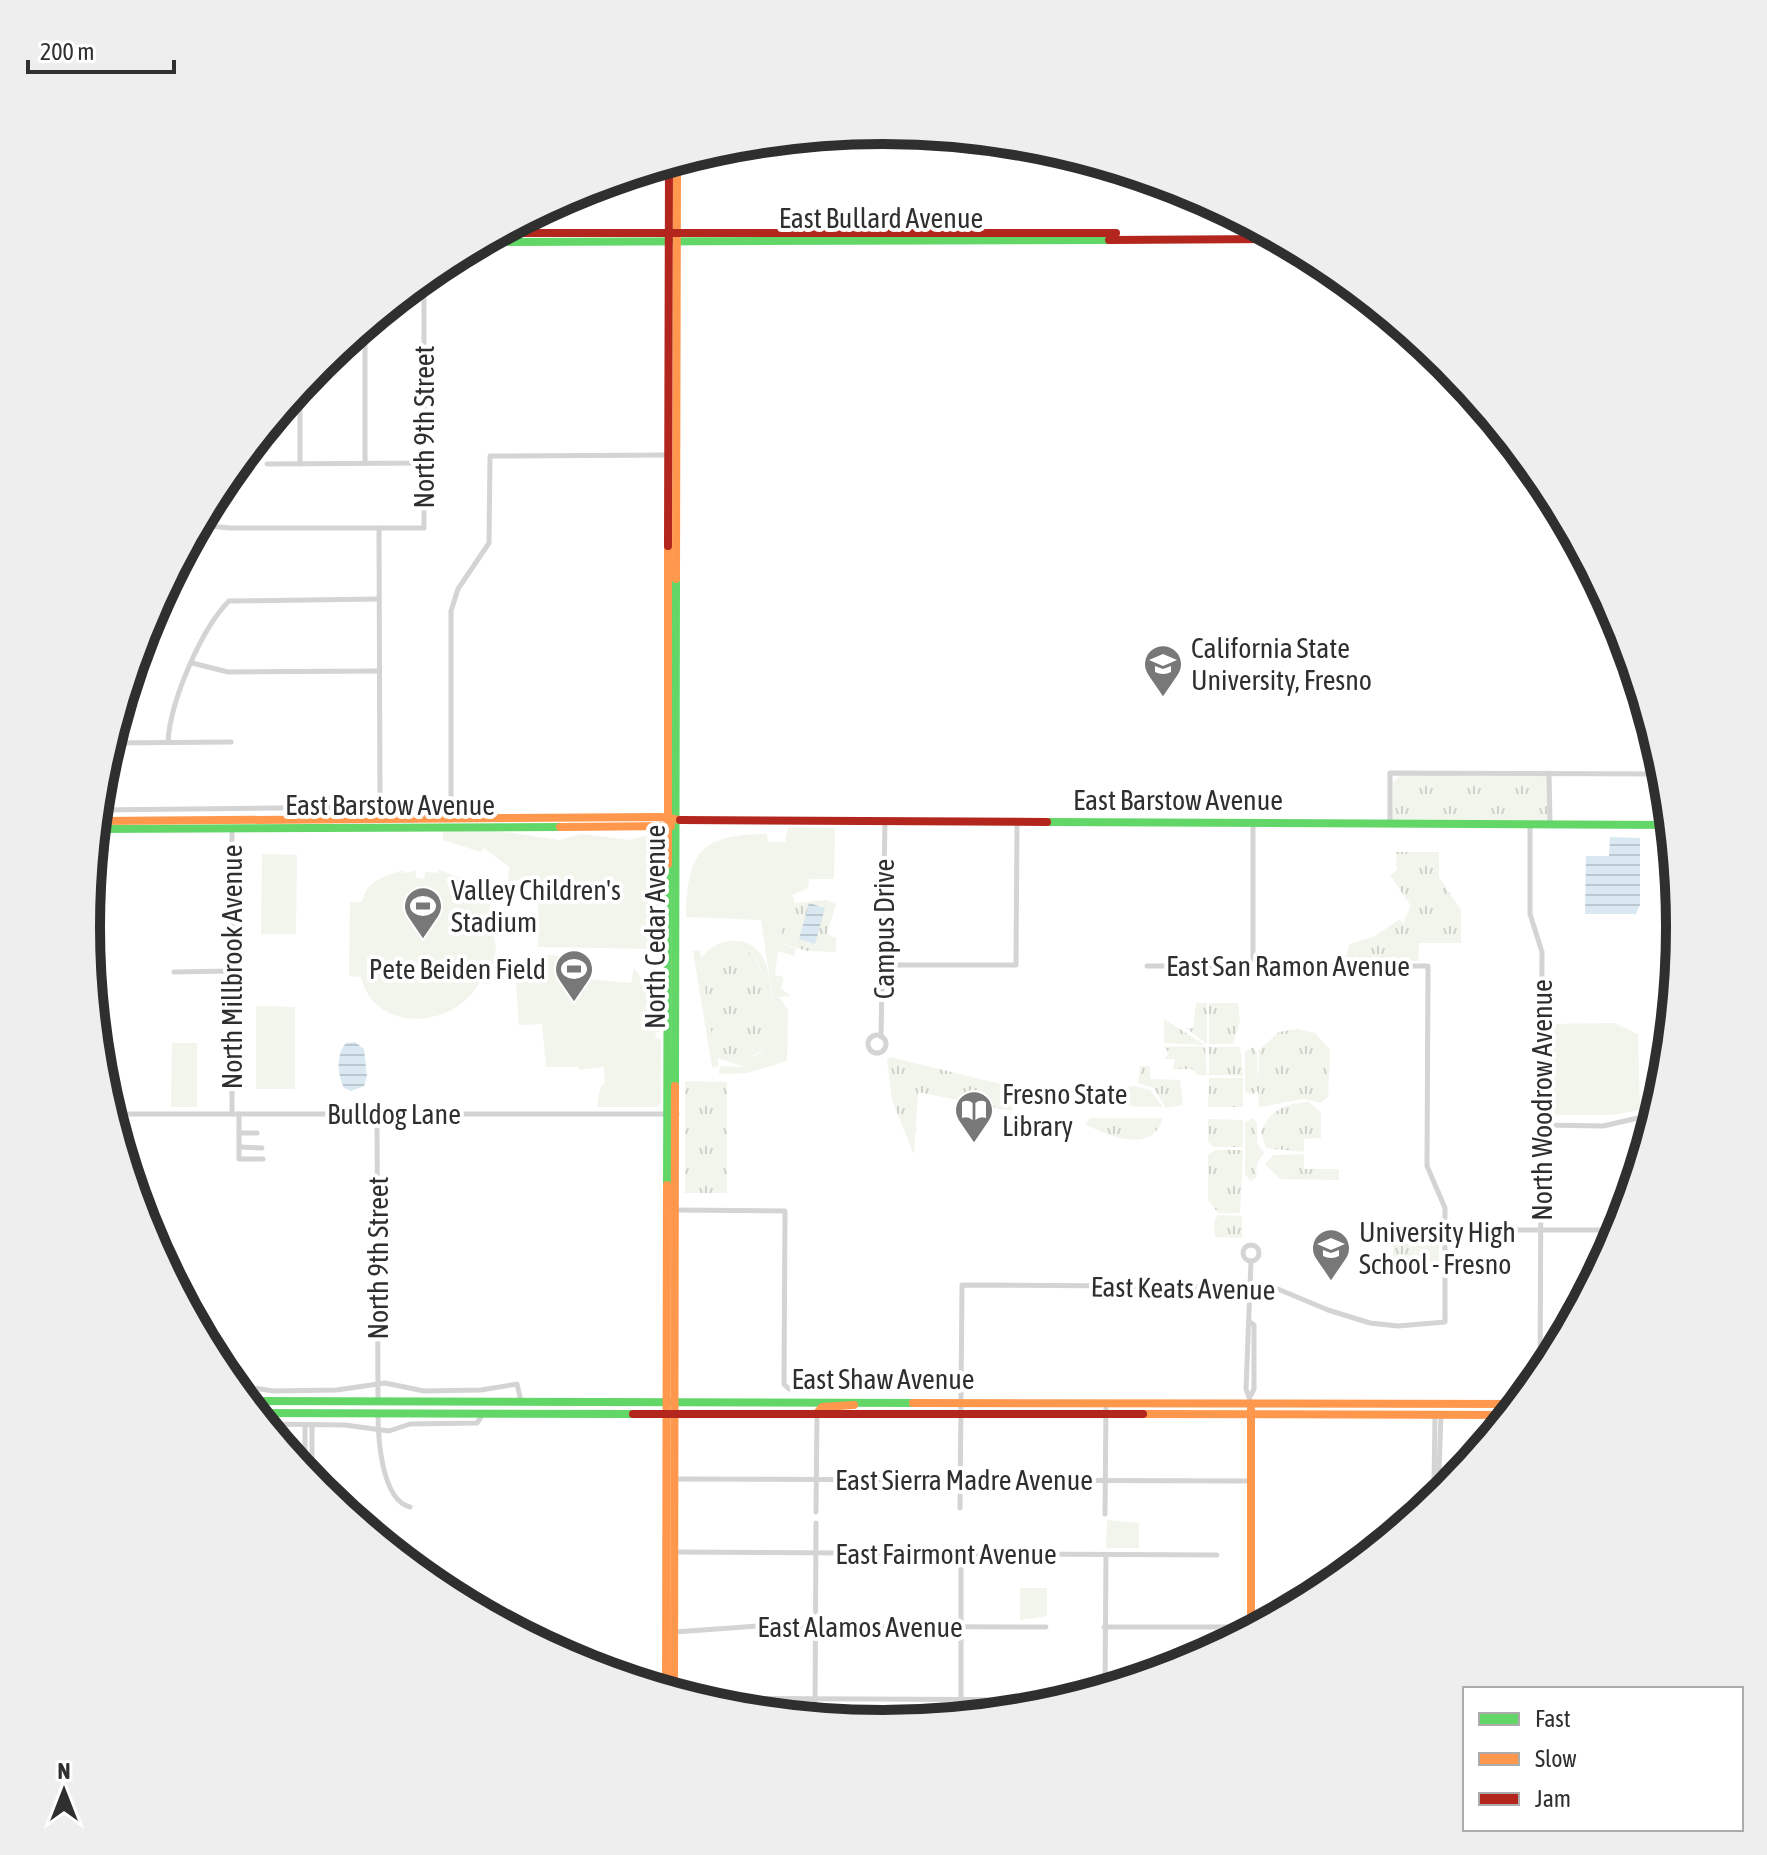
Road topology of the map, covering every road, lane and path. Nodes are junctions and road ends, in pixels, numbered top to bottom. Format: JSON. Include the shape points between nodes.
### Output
{"nodes":[{"id":1,"x":676,"y":172,"type":"edge"},
{"id":2,"x":670,"y":174,"type":"edge"},
{"id":3,"x":525,"y":232,"type":"edge"},
{"id":4,"x":1247,"y":234,"type":"edge"},
{"id":5,"x":673,"y":236,"type":"junction"},
{"id":6,"x":1256,"y":239,"type":"edge"},
{"id":7,"x":507,"y":241,"type":"edge"},
{"id":8,"x":424,"y":294,"type":"edge"},
{"id":9,"x":365,"y":340,"type":"edge"},
{"id":10,"x":298,"y":406,"type":"edge"},
{"id":11,"x":673,"y":455,"type":"junction"},
{"id":12,"x":365,"y":463,"type":"junction"},
{"id":13,"x":424,"y":463,"type":"junction"},
{"id":14,"x":267,"y":464,"type":"dead end"},
{"id":15,"x":300,"y":464,"type":"junction"},
{"id":16,"x":211,"y":526,"type":"edge"},
{"id":17,"x":379,"y":528,"type":"junction"},
{"id":18,"x":669,"y":550,"type":"junction"},
{"id":19,"x":379,"y":599,"type":"junction"},
{"id":20,"x":677,"y":618,"type":"junction"},
{"id":21,"x":192,"y":663,"type":"junction"},
{"id":22,"x":379,"y":671,"type":"junction"},
{"id":23,"x":168,"y":742,"type":"junction"},
{"id":24,"x":231,"y":742,"type":"dead end"},
{"id":25,"x":123,"y":743,"type":"edge"},
{"id":26,"x":1549,"y":773,"type":"junction"},
{"id":27,"x":1652,"y":774,"type":"edge"},
{"id":28,"x":451,"y":806,"type":"junction"},
{"id":29,"x":380,"y":809,"type":"junction"},
{"id":30,"x":109,"y":810,"type":"edge"},
{"id":31,"x":108,"y":821,"type":"edge"},
{"id":32,"x":675,"y":821,"type":"junction"},
{"id":33,"x":885,"y":821,"type":"junction"},
{"id":34,"x":1017,"y":821,"type":"junction"},
{"id":35,"x":451,"y":823,"type":"junction"},
{"id":36,"x":1253,"y":823,"type":"junction"},
{"id":37,"x":232,"y":824,"type":"junction"},
{"id":38,"x":1390,"y":824,"type":"junction"},
{"id":39,"x":1530,"y":824,"type":"junction"},
{"id":40,"x":1550,"y":824,"type":"junction"},
{"id":41,"x":1660,"y":825,"type":"edge"},
{"id":42,"x":107,"y":829,"type":"edge"},
{"id":43,"x":884,"y":965,"type":"junction"},
{"id":44,"x":1147,"y":966,"type":"dead end"},
{"id":45,"x":1253,"y":966,"type":"junction"},
{"id":46,"x":232,"y":971,"type":"junction"},
{"id":47,"x":174,"y":972,"type":"dead end"},
{"id":48,"x":881,"y":1037,"type":"dead end"},
{"id":49,"x":123,"y":1114,"type":"edge"},
{"id":50,"x":236,"y":1114,"type":"junction"},
{"id":51,"x":377,"y":1114,"type":"junction"},
{"id":52,"x":672,"y":1114,"type":"junction"},
{"id":53,"x":1643,"y":1117,"type":"edge"},
{"id":54,"x":1542,"y":1125,"type":"junction"},
{"id":55,"x":239,"y":1133,"type":"junction"},
{"id":56,"x":257,"y":1133,"type":"dead end"},
{"id":57,"x":240,"y":1147,"type":"junction"},
{"id":58,"x":262,"y":1148,"type":"dead end"},
{"id":59,"x":263,"y":1159,"type":"dead end"},
{"id":60,"x":676,"y":1210,"type":"junction"},
{"id":61,"x":1445,"y":1230,"type":"junction"},
{"id":62,"x":1606,"y":1230,"type":"edge"},
{"id":63,"x":1542,"y":1231,"type":"junction"},
{"id":64,"x":1251,"y":1261,"type":"dead end"},
{"id":65,"x":667,"y":1262,"type":"junction"},
{"id":66,"x":676,"y":1282,"type":"junction"},
{"id":67,"x":667,"y":1287,"type":"junction"},
{"id":68,"x":1251,"y":1287,"type":"junction"},
{"id":69,"x":677,"y":1336,"type":"junction"},
{"id":70,"x":1540,"y":1354,"type":"edge"},
{"id":71,"x":378,"y":1383,"type":"junction"},
{"id":72,"x":864,"y":1383,"type":"dead end"},
{"id":73,"x":250,"y":1388,"type":"edge"},
{"id":74,"x":1251,"y":1399,"type":"junction"},
{"id":75,"x":666,"y":1400,"type":"junction"},
{"id":76,"x":676,"y":1400,"type":"junction"},
{"id":77,"x":260,"y":1401,"type":"edge"},
{"id":78,"x":475,"y":1401,"type":"junction"},
{"id":79,"x":521,"y":1401,"type":"junction"},
{"id":80,"x":870,"y":1401,"type":"junction"},
{"id":81,"x":378,"y":1402,"type":"junction"},
{"id":82,"x":961,"y":1402,"type":"junction"},
{"id":83,"x":1106,"y":1402,"type":"junction"},
{"id":84,"x":1505,"y":1404,"type":"edge"},
{"id":85,"x":484,"y":1412,"type":"junction"},
{"id":86,"x":665,"y":1412,"type":"junction"},
{"id":87,"x":676,"y":1412,"type":"junction"},
{"id":88,"x":269,"y":1413,"type":"edge"},
{"id":89,"x":283,"y":1413,"type":"junction"},
{"id":90,"x":378,"y":1413,"type":"junction"},
{"id":91,"x":817,"y":1413,"type":"junction"},
{"id":92,"x":961,"y":1413,"type":"junction"},
{"id":93,"x":1106,"y":1414,"type":"junction"},
{"id":94,"x":1251,"y":1415,"type":"junction"},
{"id":95,"x":1438,"y":1415,"type":"junction"},
{"id":96,"x":1496,"y":1415,"type":"edge"},
{"id":97,"x":278,"y":1424,"type":"edge"},
{"id":98,"x":309,"y":1425,"type":"junction"},
{"id":99,"x":378,"y":1431,"type":"junction"},
{"id":100,"x":306,"y":1457,"type":"edge"},
{"id":101,"x":311,"y":1462,"type":"edge"},
{"id":102,"x":676,"y":1479,"type":"junction"},
{"id":103,"x":816,"y":1479,"type":"junction"},
{"id":104,"x":961,"y":1480,"type":"junction"},
{"id":105,"x":1105,"y":1481,"type":"junction"},
{"id":106,"x":1252,"y":1481,"type":"junction"},
{"id":107,"x":1434,"y":1486,"type":"edge"},
{"id":108,"x":665,"y":1489,"type":"junction"},
{"id":109,"x":410,"y":1507,"type":"dead end"},
{"id":110,"x":960,"y":1508,"type":"dead end"},
{"id":111,"x":816,"y":1512,"type":"dead end"},
{"id":112,"x":1105,"y":1514,"type":"dead end"},
{"id":113,"x":816,"y":1523,"type":"dead end"},
{"id":114,"x":675,"y":1535,"type":"junction"},
{"id":115,"x":670,"y":1552,"type":"junction"},
{"id":116,"x":816,"y":1553,"type":"junction"},
{"id":117,"x":961,"y":1554,"type":"junction"},
{"id":118,"x":1106,"y":1554,"type":"junction"},
{"id":119,"x":1217,"y":1555,"type":"dead end"},
{"id":120,"x":1251,"y":1619,"type":"edge"},
{"id":121,"x":961,"y":1626,"type":"junction"},
{"id":122,"x":1046,"y":1627,"type":"dead end"},
{"id":123,"x":1104,"y":1627,"type":"junction"},
{"id":124,"x":815,"y":1628,"type":"junction"},
{"id":125,"x":1232,"y":1629,"type":"edge"},
{"id":126,"x":675,"y":1632,"type":"junction"},
{"id":127,"x":1105,"y":1678,"type":"edge"},
{"id":128,"x":666,"y":1680,"type":"edge"},
{"id":129,"x":674,"y":1682,"type":"edge"},
{"id":130,"x":744,"y":1698,"type":"edge"},
{"id":131,"x":815,"y":1698,"type":"junction"},
{"id":132,"x":960,"y":1699,"type":"junction"},
{"id":133,"x":1013,"y":1700,"type":"edge"},
{"id":134,"x":815,"y":1707,"type":"edge"},
{"id":135,"x":960,"y":1707,"type":"edge"}],
"edges":[{"from":1,"to":5,"type":"main road","name":"North Cedar Avenue"},
{"from":2,"to":5,"type":"main road","name":"North Cedar Avenue"},
{"from":3,"to":5,"type":"main road","name":"East Bullard Avenue"},
{"from":4,"to":5,"type":"main road","name":"East Bullard Avenue"},
{"from":5,"to":6,"type":"main road","name":"East Bullard Avenue"},
{"from":5,"to":7,"type":"main road","name":"East Bullard Avenue"},
{"from":5,"to":11,"type":"main road","name":"North Cedar Avenue"},
{"from":8,"to":13,"type":"street","name":"North 9th Street"},
{"from":9,"to":12,"type":"street"},
{"from":10,"to":15,"type":"street"},
{"from":11,"to":18,"type":"main road","name":"North Cedar Avenue"},
{"from":11,"to":20,"type":"main road","name":"North Cedar Avenue"},
{"from":11,"to":28,"type":"street","via":[[490,456],[489,543],[458,589],[451,611]]},
{"from":12,"to":13,"type":"street"},
{"from":12,"to":15,"type":"street"},
{"from":13,"to":17,"type":"street","name":"North 9th Street","via":[[424,528]]},
{"from":14,"to":15,"type":"street"},
{"from":16,"to":17,"type":"street"},
{"from":17,"to":19,"type":"street","name":"North 9th Street"},
{"from":18,"to":20,"type":"main road"},
{"from":18,"to":32,"type":"main road","name":"North Cedar Avenue"},
{"from":19,"to":21,"type":"street","via":[[229,601]]},
{"from":19,"to":22,"type":"street","name":"North 9th Street"},
{"from":20,"to":32,"type":"main road","name":"North Cedar Avenue"},
{"from":21,"to":22,"type":"street","via":[[228,672]]},
{"from":21,"to":23,"type":"street"},
{"from":22,"to":29,"type":"street","name":"North 9th Street"},
{"from":23,"to":24,"type":"street"},
{"from":23,"to":25,"type":"street"},
{"from":26,"to":27,"type":"street"},
{"from":26,"to":38,"type":"street","via":[[1390,773]]},
{"from":26,"to":40,"type":"street"},
{"from":28,"to":29,"type":"street"},
{"from":28,"to":35,"type":"street"},
{"from":29,"to":30,"type":"street"},
{"from":31,"to":37,"type":"main road","name":"East Barstow Avenue"},
{"from":32,"to":33,"type":"main road","name":"East Barstow Avenue"},
{"from":32,"to":35,"type":"main road","name":"East Barstow Avenue"},
{"from":32,"to":52,"type":"main road","name":"North Cedar Avenue"},
{"from":33,"to":34,"type":"main road","name":"East Barstow Avenue"},
{"from":33,"to":43,"type":"street","name":"Campus Drive"},
{"from":34,"to":36,"type":"main road","name":"East Barstow Avenue"},
{"from":34,"to":43,"type":"street","via":[[1016,965]]},
{"from":35,"to":37,"type":"main road","name":"East Barstow Avenue"},
{"from":36,"to":38,"type":"main road","name":"East Barstow Avenue"},
{"from":36,"to":45,"type":"street"},
{"from":37,"to":42,"type":"main road","name":"East Barstow Avenue"},
{"from":37,"to":46,"type":"street","name":"North Millbrook Avenue"},
{"from":38,"to":39,"type":"main road","name":"East Barstow Avenue"},
{"from":39,"to":40,"type":"main road","name":"East Barstow Avenue"},
{"from":39,"to":54,"type":"street","name":"North Woodrow Avenue","via":[[1530,914],[1542,952]]},
{"from":40,"to":41,"type":"main road","name":"East Barstow Avenue"},
{"from":43,"to":48,"type":"street","name":"Campus Drive"},
{"from":44,"to":45,"type":"street","name":"East San Ramon Avenue"},
{"from":45,"to":61,"type":"street","name":"East San Ramon Avenue","via":[[1428,966],[1427,1166],[1445,1203]]},
{"from":46,"to":47,"type":"street"},
{"from":46,"to":50,"type":"street","name":"North Millbrook Avenue"},
{"from":49,"to":50,"type":"street","name":"Bulldog Lane"},
{"from":50,"to":51,"type":"street","name":"Bulldog Lane"},
{"from":50,"to":55,"type":"street","name":"North Millbrook Avenue"},
{"from":51,"to":52,"type":"street","name":"Bulldog Lane"},
{"from":51,"to":71,"type":"street","name":"North 9th Street"},
{"from":52,"to":60,"type":"main road","name":"North Cedar Avenue"},
{"from":52,"to":65,"type":"main road","name":"North Cedar Avenue"},
{"from":53,"to":54,"type":"street","via":[[1603,1126]]},
{"from":54,"to":63,"type":"street","name":"North Woodrow Avenue"},
{"from":55,"to":56,"type":"street"},
{"from":55,"to":57,"type":"street","name":"North Millbrook Avenue"},
{"from":57,"to":58,"type":"street"},
{"from":57,"to":59,"type":"street","via":[[239,1159]]},
{"from":60,"to":66,"type":"main road","name":"North Cedar Avenue"},
{"from":60,"to":72,"type":"street","via":[[785,1211],[784,1384],[789,1389],[852,1389]]},
{"from":61,"to":63,"type":"street"},
{"from":61,"to":68,"type":"street","name":"East Keats Avenue","via":[[1445,1322],[1370,1323],[1284,1289]]},
{"from":62,"to":63,"type":"street"},
{"from":63,"to":70,"type":"street","name":"North Woodrow Avenue"},
{"from":64,"to":68,"type":"street"},
{"from":65,"to":66,"type":"main road"},
{"from":65,"to":67,"type":"main road","name":"North Cedar Avenue"},
{"from":66,"to":69,"type":"main road","name":"North Cedar Avenue"},
{"from":67,"to":69,"type":"main road","via":[[672,1291]]},
{"from":67,"to":75,"type":"main road","name":"North Cedar Avenue"},
{"from":68,"to":74,"type":"street","via":[[1246,1389]]},
{"from":68,"to":82,"type":"street","name":"East Keats Avenue","via":[[962,1285]]},
{"from":69,"to":76,"type":"main road","name":"North Cedar Avenue"},
{"from":71,"to":73,"type":"street","via":[[322,1391]]},
{"from":71,"to":79,"type":"street","via":[[424,1391],[517,1384]]},
{"from":71,"to":81,"type":"street","name":"North 9th Street"},
{"from":74,"to":83,"type":"main road","name":"East Shaw Avenue"},
{"from":74,"to":84,"type":"main road","name":"East Shaw Avenue"},
{"from":74,"to":94,"type":"main road"},
{"from":75,"to":76,"type":"main road","name":"East Shaw Avenue"},
{"from":75,"to":79,"type":"main road","name":"East Shaw Avenue"},
{"from":75,"to":86,"type":"main road","name":"North Cedar Avenue"},
{"from":76,"to":80,"type":"main road","name":"East Shaw Avenue"},
{"from":76,"to":87,"type":"main road","name":"North Cedar Avenue"},
{"from":77,"to":81,"type":"main road","name":"East Shaw Avenue"},
{"from":78,"to":79,"type":"main road","name":"East Shaw Avenue"},
{"from":78,"to":81,"type":"main road","name":"East Shaw Avenue"},
{"from":78,"to":90,"type":"main road","via":[[385,1407]]},
{"from":80,"to":82,"type":"main road","name":"East Shaw Avenue"},
{"from":80,"to":91,"type":"main road","via":[[822,1407]]},
{"from":81,"to":89,"type":"main road","via":[[370,1407],[305,1407]]},
{"from":82,"to":83,"type":"main road","name":"East Shaw Avenue"},
{"from":82,"to":92,"type":"street"},
{"from":83,"to":93,"type":"street"},
{"from":85,"to":86,"type":"main road","name":"East Shaw Avenue"},
{"from":85,"to":90,"type":"main road","name":"East Shaw Avenue"},
{"from":85,"to":99,"type":"street","via":[[477,1423],[410,1424]]},
{"from":86,"to":87,"type":"main road","name":"East Shaw Avenue"},
{"from":86,"to":108,"type":"main road","name":"North Cedar Avenue"},
{"from":87,"to":91,"type":"main road","name":"East Shaw Avenue"},
{"from":87,"to":102,"type":"main road","name":"North Cedar Avenue"},
{"from":88,"to":89,"type":"main road","name":"East Shaw Avenue"},
{"from":89,"to":90,"type":"main road","name":"East Shaw Avenue"},
{"from":90,"to":99,"type":"street"},
{"from":91,"to":92,"type":"main road","name":"East Shaw Avenue"},
{"from":91,"to":103,"type":"street"},
{"from":92,"to":93,"type":"main road","name":"East Shaw Avenue"},
{"from":92,"to":104,"type":"street"},
{"from":93,"to":94,"type":"main road","name":"East Shaw Avenue"},
{"from":93,"to":105,"type":"street"},
{"from":94,"to":95,"type":"main road","name":"East Shaw Avenue"},
{"from":94,"to":106,"type":"main road"},
{"from":95,"to":96,"type":"main road","name":"East Shaw Avenue"},
{"from":95,"to":107,"type":"street"},
{"from":97,"to":98,"type":"street"},
{"from":98,"to":99,"type":"street"},
{"from":98,"to":100,"type":"street"},
{"from":98,"to":101,"type":"street"},
{"from":99,"to":109,"type":"street","via":[[378,1450],[393,1492]]},
{"from":102,"to":103,"type":"street","name":"East Sierra Madre Avenue"},
{"from":102,"to":114,"type":"main road","name":"North Cedar Avenue"},
{"from":103,"to":104,"type":"street","name":"East Sierra Madre Avenue"},
{"from":103,"to":111,"type":"street"},
{"from":104,"to":105,"type":"street","name":"East Sierra Madre Avenue"},
{"from":104,"to":110,"type":"street"},
{"from":105,"to":106,"type":"street","name":"East Sierra Madre Avenue"},
{"from":105,"to":112,"type":"street"},
{"from":106,"to":120,"type":"main road"},
{"from":108,"to":114,"type":"main road","via":[[671,1494]]},
{"from":108,"to":115,"type":"main road","name":"North Cedar Avenue"},
{"from":113,"to":116,"type":"street"},
{"from":114,"to":115,"type":"main road","name":"North Cedar Avenue"},
{"from":115,"to":116,"type":"street","name":"East Fairmont Avenue"},
{"from":115,"to":126,"type":"main road"},
{"from":115,"to":128,"type":"main road","name":"North Cedar Avenue"},
{"from":116,"to":117,"type":"street","name":"East Fairmont Avenue"},
{"from":116,"to":124,"type":"street"},
{"from":117,"to":118,"type":"street","name":"East Fairmont Avenue"},
{"from":117,"to":121,"type":"street"},
{"from":118,"to":119,"type":"street","name":"East Fairmont Avenue"},
{"from":118,"to":123,"type":"street"},
{"from":121,"to":122,"type":"street","name":"East Alamos Avenue"},
{"from":121,"to":124,"type":"street","name":"East Alamos Avenue"},
{"from":121,"to":132,"type":"street"},
{"from":123,"to":125,"type":"street"},
{"from":123,"to":127,"type":"street"},
{"from":124,"to":126,"type":"street","name":"East Alamos Avenue"},
{"from":124,"to":131,"type":"street"},
{"from":126,"to":129,"type":"main road"},
{"from":130,"to":131,"type":"street"},
{"from":131,"to":132,"type":"street"},
{"from":131,"to":134,"type":"street"},
{"from":132,"to":133,"type":"street"},
{"from":132,"to":135,"type":"street"}]}
